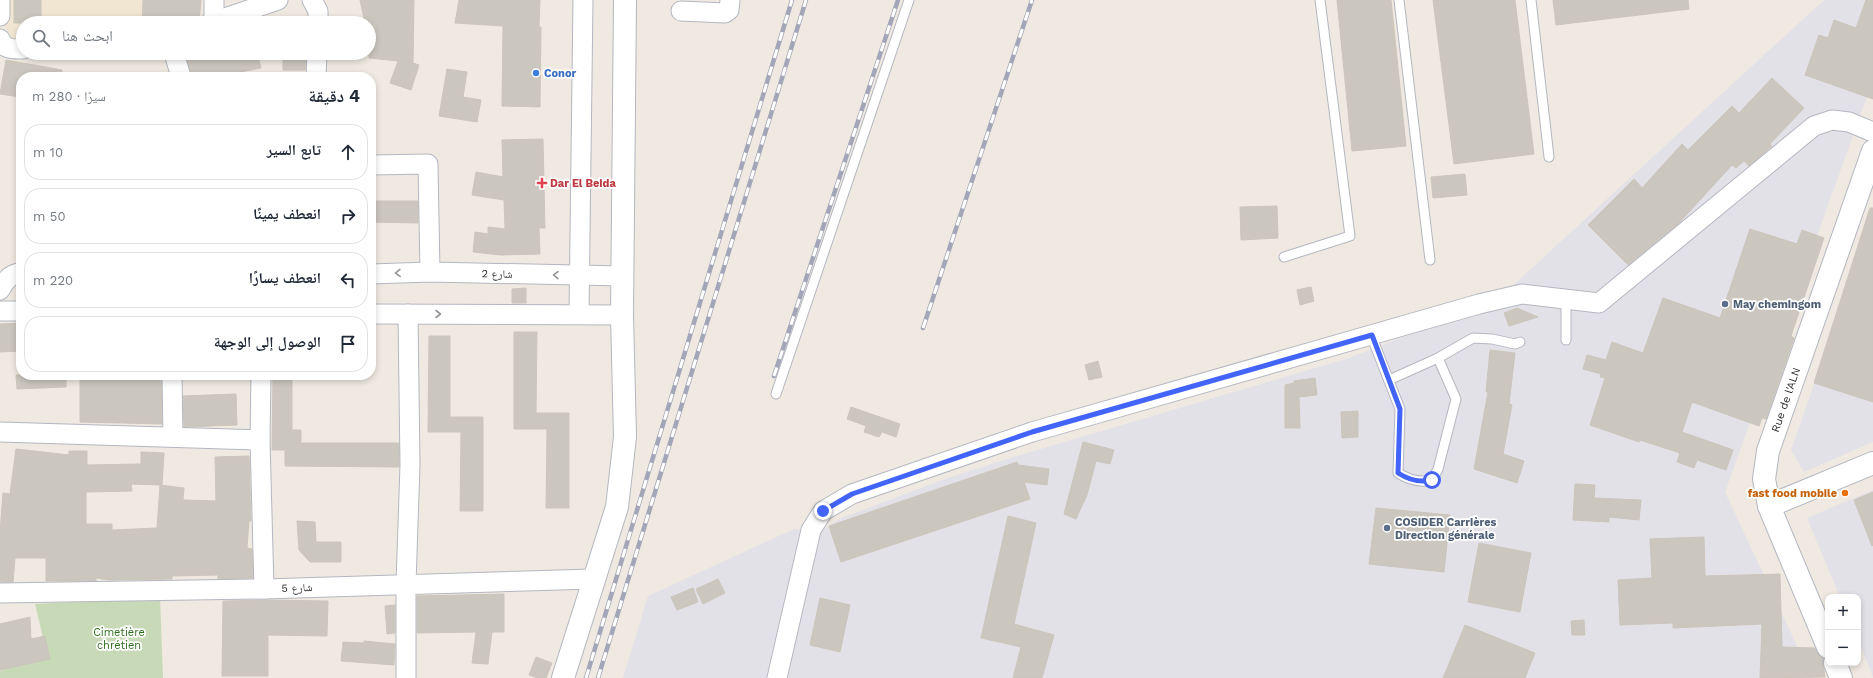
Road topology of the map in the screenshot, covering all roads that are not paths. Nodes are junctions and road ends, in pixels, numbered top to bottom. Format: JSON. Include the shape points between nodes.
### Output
{"nodes":[{"id":1,"x":0,"y":0,"type":"edge"},
{"id":2,"x":214,"y":0,"type":"edge"},
{"id":3,"x":278,"y":0,"type":"edge"},
{"id":4,"x":312,"y":0,"type":"edge"},
{"id":5,"x":583,"y":0,"type":"edge"},
{"id":6,"x":625,"y":0,"type":"edge"},
{"id":7,"x":730,"y":0,"type":"edge"},
{"id":8,"x":909,"y":0,"type":"edge"},
{"id":9,"x":1320,"y":0,"type":"edge"},
{"id":10,"x":1399,"y":0,"type":"edge"},
{"id":11,"x":1531,"y":0,"type":"edge"},
{"id":12,"x":680,"y":11,"type":"dead end"},
{"id":13,"x":0,"y":16,"type":"edge"},
{"id":14,"x":213,"y":16,"type":"edge"},
{"id":15,"x":230,"y":16,"type":"edge"},
{"id":16,"x":318,"y":16,"type":"edge"},
{"id":17,"x":0,"y":39,"type":"edge"},
{"id":18,"x":16,"y":49,"type":"edge"},
{"id":19,"x":176,"y":60,"type":"edge"},
{"id":20,"x":317,"y":60,"type":"edge"},
{"id":21,"x":180,"y":72,"type":"edge"},
{"id":22,"x":316,"y":72,"type":"edge"},
{"id":23,"x":1873,"y":132,"type":"edge"},
{"id":24,"x":1873,"y":151,"type":"edge"},
{"id":25,"x":1549,"y":157,"type":"dead end"},
{"id":26,"x":376,"y":165,"type":"edge"},
{"id":27,"x":1284,"y":257,"type":"dead end"},
{"id":28,"x":1430,"y":260,"type":"dead end"},
{"id":29,"x":430,"y":272,"type":"junction"},
{"id":30,"x":16,"y":273,"type":"edge"},
{"id":31,"x":376,"y":274,"type":"edge"},
{"id":32,"x":580,"y":275,"type":"junction"},
{"id":33,"x":623,"y":276,"type":"junction"},
{"id":34,"x":0,"y":290,"type":"edge"},
{"id":35,"x":1566,"y":299,"type":"junction"},
{"id":36,"x":0,"y":305,"type":"edge"},
{"id":37,"x":0,"y":311,"type":"edge"},
{"id":38,"x":16,"y":311,"type":"edge"},
{"id":39,"x":376,"y":314,"type":"edge"},
{"id":40,"x":408,"y":314,"type":"junction"},
{"id":41,"x":579,"y":314,"type":"junction"},
{"id":42,"x":622,"y":314,"type":"junction"},
{"id":43,"x":1372,"y":335,"type":"junction"},
{"id":44,"x":1566,"y":340,"type":"dead end"},
{"id":45,"x":1520,"y":342,"type":"dead end"},
{"id":46,"x":1438,"y":358,"type":"junction"},
{"id":47,"x":172,"y":380,"type":"edge"},
{"id":48,"x":261,"y":380,"type":"edge"},
{"id":49,"x":1389,"y":380,"type":"junction"},
{"id":50,"x":776,"y":394,"type":"dead end"},
{"id":51,"x":0,"y":432,"type":"edge"},
{"id":52,"x":173,"y":437,"type":"junction"},
{"id":53,"x":260,"y":440,"type":"junction"},
{"id":54,"x":1873,"y":463,"type":"edge"},
{"id":55,"x":1769,"y":506,"type":"junction"},
{"id":56,"x":593,"y":579,"type":"junction"},
{"id":57,"x":406,"y":584,"type":"junction"},
{"id":58,"x":264,"y":589,"type":"junction"},
{"id":59,"x":0,"y":593,"type":"edge"},
{"id":60,"x":1825,"y":640,"type":"edge"},
{"id":61,"x":1836,"y":666,"type":"edge"},
{"id":62,"x":406,"y":678,"type":"edge"},
{"id":63,"x":563,"y":678,"type":"edge"},
{"id":64,"x":777,"y":678,"type":"edge"},
{"id":65,"x":1841,"y":678,"type":"edge"}],
"edges":[{"from":1,"to":13,"type":"street"},
{"from":2,"to":14,"type":"street"},
{"from":3,"to":15,"type":"street"},
{"from":4,"to":16,"type":"street"},
{"from":5,"to":32,"type":"street"},
{"from":6,"to":33,"type":"street"},
{"from":7,"to":12,"type":"street","via":[[729,10],[725,13]]},
{"from":8,"to":50,"type":"lane"},
{"from":9,"to":27,"type":"lane","via":[[1350,236]]},
{"from":10,"to":28,"type":"lane"},
{"from":11,"to":25,"type":"lane"},
{"from":17,"to":18,"type":"street","via":[[4,46]]},
{"from":19,"to":21,"type":"street"},
{"from":20,"to":22,"type":"street"},
{"from":23,"to":35,"type":"street","via":[[1850,122],[1832,120],[1814,126],[1599,303]]},
{"from":24,"to":55,"type":"street","name":"Rue de l'ALN","via":[[1768,451],[1764,479]]},
{"from":26,"to":29,"type":"street","via":[[428,164]]},
{"from":29,"to":31,"type":"street","name":"شارع 2","one_way":true},
{"from":32,"to":29,"type":"street","name":"شارع 2","one_way":true},
{"from":30,"to":34,"type":"street","via":[[4,282]]},
{"from":32,"to":33,"type":"street","name":"شارع 2"},
{"from":32,"to":41,"type":"street"},
{"from":33,"to":42,"type":"street"},
{"from":35,"to":43,"type":"street","via":[[1522,294]]},
{"from":35,"to":44,"type":"lane"},
{"from":36,"to":37,"type":"street"},
{"from":37,"to":38,"type":"street"},
{"from":39,"to":40,"type":"street"},
{"from":40,"to":41,"type":"street","one_way":true},
{"from":40,"to":57,"type":"street","via":[[410,465]]},
{"from":41,"to":42,"type":"street"},
{"from":42,"to":56,"type":"street","via":[[625,437],[617,507]]},
{"from":43,"to":49,"type":"lane"},
{"from":43,"to":64,"type":"street","via":[[1032,432],[852,494],[823,511],[811,530]]},
{"from":45,"to":46,"type":"lane","via":[[1515,344],[1473,338]]},
{"from":46,"to":49,"type":"lane"},
{"from":46,"to":49,"type":"lane","via":[[1456,400],[1438,469],[1432,480],[1416,481],[1398,473],[1400,409]]},
{"from":47,"to":52,"type":"street"},
{"from":48,"to":53,"type":"street"},
{"from":51,"to":52,"type":"street"},
{"from":52,"to":53,"type":"street"},
{"from":53,"to":58,"type":"street"},
{"from":54,"to":55,"type":"street"},
{"from":55,"to":60,"type":"street","name":"Rue de l'ALN"},
{"from":56,"to":57,"type":"street","name":"شارع 5"},
{"from":56,"to":63,"type":"street"},
{"from":57,"to":58,"type":"street","name":"شارع 5"},
{"from":57,"to":62,"type":"street"},
{"from":58,"to":59,"type":"street","name":"شارع 5"},
{"from":61,"to":65,"type":"street"}]}
